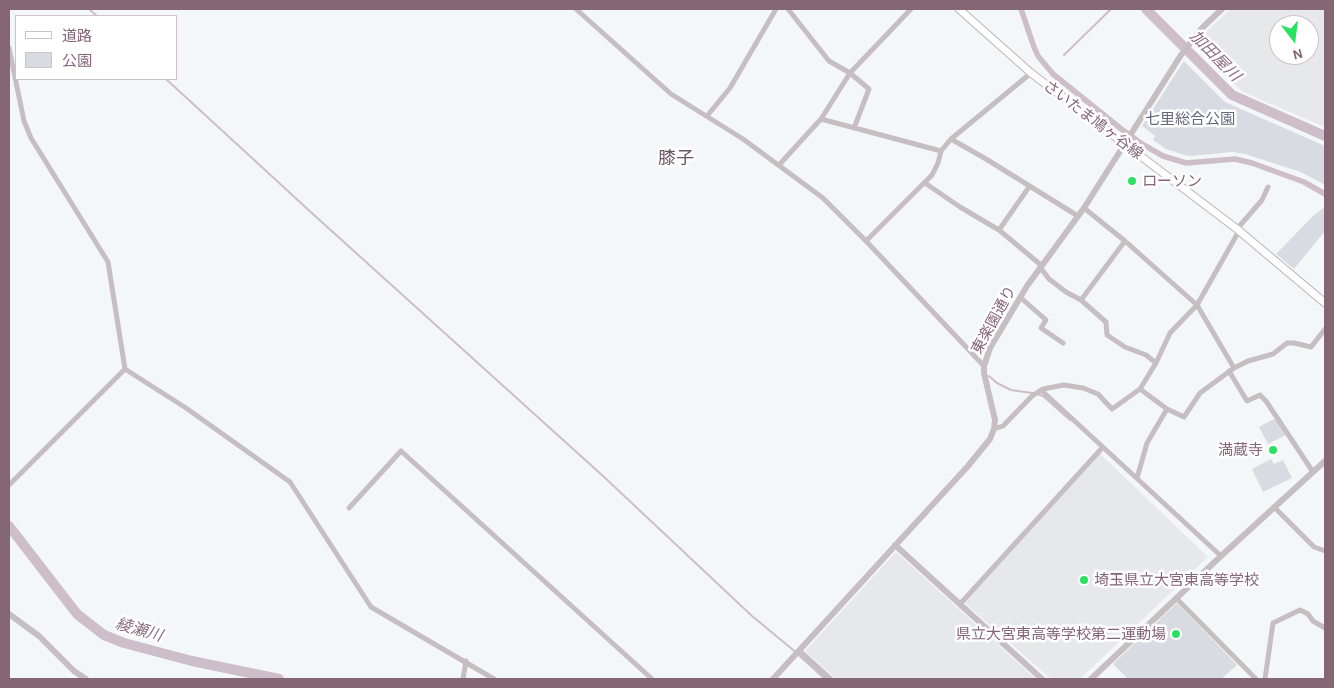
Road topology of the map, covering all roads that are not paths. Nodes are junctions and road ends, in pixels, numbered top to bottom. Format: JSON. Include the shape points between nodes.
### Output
{"nodes":[{"id":1,"x":576,"y":9,"type":"edge"},
{"id":2,"x":776,"y":9,"type":"edge"},
{"id":3,"x":788,"y":9,"type":"edge"},
{"id":4,"x":911,"y":9,"type":"edge"},
{"id":5,"x":958,"y":9,"type":"edge"},
{"id":6,"x":1222,"y":9,"type":"edge"},
{"id":7,"x":9,"y":48,"type":"edge"},
{"id":8,"x":1031,"y":73,"type":"junction"},
{"id":9,"x":850,"y":74,"type":"junction"},
{"id":10,"x":15,"y":77,"type":"edge"},
{"id":11,"x":16,"y":80,"type":"edge"},
{"id":12,"x":707,"y":116,"type":"junction"},
{"id":13,"x":821,"y":119,"type":"junction"},
{"id":14,"x":854,"y":128,"type":"junction"},
{"id":15,"x":951,"y":139,"type":"junction"},
{"id":16,"x":1125,"y":142,"type":"junction"},
{"id":17,"x":941,"y":151,"type":"junction"},
{"id":18,"x":779,"y":165,"type":"junction"},
{"id":19,"x":925,"y":182,"type":"junction"},
{"id":20,"x":1029,"y":187,"type":"junction"},
{"id":21,"x":1268,"y":187,"type":"dead end"},
{"id":22,"x":1084,"y":208,"type":"junction"},
{"id":23,"x":1078,"y":216,"type":"junction"},
{"id":24,"x":999,"y":230,"type":"junction"},
{"id":25,"x":1238,"y":230,"type":"junction"},
{"id":26,"x":866,"y":241,"type":"junction"},
{"id":27,"x":1126,"y":241,"type":"junction"},
{"id":28,"x":1041,"y":266,"type":"junction"},
{"id":29,"x":1020,"y":297,"type":"junction"},
{"id":30,"x":1081,"y":300,"type":"junction"},
{"id":31,"x":1325,"y":303,"type":"edge"},
{"id":32,"x":1196,"y":305,"type":"junction"},
{"id":33,"x":1325,"y":329,"type":"edge"},
{"id":34,"x":1063,"y":343,"type":"dead end"},
{"id":35,"x":1156,"y":364,"type":"junction"},
{"id":36,"x":984,"y":366,"type":"junction"},
{"id":37,"x":125,"y":369,"type":"junction"},
{"id":38,"x":1231,"y":369,"type":"junction"},
{"id":39,"x":1140,"y":389,"type":"junction"},
{"id":40,"x":1041,"y":390,"type":"junction"},
{"id":41,"x":1167,"y":409,"type":"junction"},
{"id":42,"x":994,"y":429,"type":"junction"},
{"id":43,"x":1103,"y":447,"type":"junction"},
{"id":44,"x":1325,"y":461,"type":"edge"},
{"id":45,"x":1313,"y":472,"type":"junction"},
{"id":46,"x":1137,"y":478,"type":"junction"},
{"id":47,"x":9,"y":484,"type":"edge"},
{"id":48,"x":1274,"y":507,"type":"junction"},
{"id":49,"x":349,"y":508,"type":"dead end"},
{"id":50,"x":894,"y":545,"type":"junction"},
{"id":51,"x":1325,"y":550,"type":"edge"},
{"id":52,"x":1222,"y":556,"type":"junction"},
{"id":53,"x":1176,"y":598,"type":"junction"},
{"id":54,"x":960,"y":604,"type":"junction"},
{"id":55,"x":10,"y":617,"type":"edge"},
{"id":56,"x":1325,"y":628,"type":"edge"},
{"id":57,"x":799,"y":651,"type":"junction"},
{"id":58,"x":466,"y":661,"type":"junction"},
{"id":59,"x":86,"y":679,"type":"edge"},
{"id":60,"x":463,"y":679,"type":"edge"},
{"id":61,"x":494,"y":679,"type":"edge"},
{"id":62,"x":652,"y":679,"type":"edge"},
{"id":63,"x":773,"y":679,"type":"edge"},
{"id":64,"x":830,"y":679,"type":"edge"},
{"id":65,"x":1042,"y":679,"type":"edge"},
{"id":66,"x":1091,"y":679,"type":"edge"},
{"id":67,"x":1256,"y":679,"type":"edge"},
{"id":68,"x":1265,"y":679,"type":"edge"}],
"edges":[{"from":1,"to":12,"type":"street","via":[[671,94]]},
{"from":2,"to":12,"type":"street","via":[[730,88]]},
{"from":3,"to":9,"type":"street","via":[[829,61]]},
{"from":4,"to":9,"type":"street"},
{"from":5,"to":8,"type":"main road","name":"さいたま鳩ヶ谷線"},
{"from":6,"to":16,"type":"street","name":"東楽園通り","via":[[1182,53]]},
{"from":7,"to":10,"type":"street"},
{"from":8,"to":15,"type":"street"},
{"from":8,"to":16,"type":"main road","name":"さいたま鳩ヶ谷線"},
{"from":9,"to":13,"type":"street"},
{"from":9,"to":14,"type":"street","via":[[869,89]]},
{"from":11,"to":37,"type":"street","via":[[24,121],[32,138],[108,262]]},
{"from":12,"to":18,"type":"street"},
{"from":13,"to":14,"type":"street"},
{"from":13,"to":18,"type":"street"},
{"from":14,"to":17,"type":"street"},
{"from":15,"to":17,"type":"street"},
{"from":15,"to":20,"type":"street"},
{"from":16,"to":22,"type":"street","name":"東楽園通り"},
{"from":16,"to":25,"type":"main road","name":"さいたま鳩ヶ谷線"},
{"from":17,"to":19,"type":"street","via":[[932,175]]},
{"from":18,"to":26,"type":"street","via":[[823,198]]},
{"from":19,"to":24,"type":"street"},
{"from":19,"to":26,"type":"street"},
{"from":20,"to":23,"type":"street"},
{"from":20,"to":24,"type":"street"},
{"from":21,"to":25,"type":"street","via":[[1262,200]]},
{"from":22,"to":23,"type":"street","name":"東楽園通り"},
{"from":22,"to":27,"type":"street"},
{"from":23,"to":28,"type":"street","name":"東楽園通り"},
{"from":24,"to":28,"type":"street"},
{"from":25,"to":31,"type":"main road","name":"さいたま鳩ヶ谷線"},
{"from":25,"to":32,"type":"street"},
{"from":26,"to":36,"type":"street"},
{"from":27,"to":30,"type":"street"},
{"from":27,"to":32,"type":"street"},
{"from":28,"to":29,"type":"street","name":"東楽園通り"},
{"from":28,"to":30,"type":"street","via":[[1049,279]]},
{"from":29,"to":34,"type":"street","via":[[1046,320],[1041,328]]},
{"from":29,"to":36,"type":"street","name":"東楽園通り","via":[[990,348]]},
{"from":30,"to":35,"type":"street","via":[[1106,322],[1107,335],[1146,355]]},
{"from":32,"to":35,"type":"street","via":[[1170,333]]},
{"from":32,"to":38,"type":"street"},
{"from":33,"to":38,"type":"street","via":[[1311,347],[1288,343],[1274,354]]},
{"from":35,"to":39,"type":"street"},
{"from":36,"to":42,"type":"street","name":"東楽園通り","via":[[994,412]]},
{"from":37,"to":47,"type":"street"},
{"from":37,"to":58,"type":"street","via":[[290,482],[370,607]]},
{"from":38,"to":41,"type":"street","via":[[1200,394],[1184,417]]},
{"from":38,"to":45,"type":"street","via":[[1247,402],[1260,395],[1266,401]]},
{"from":39,"to":40,"type":"street","via":[[1112,409],[1098,394],[1083,388],[1064,385]]},
{"from":39,"to":41,"type":"street"},
{"from":40,"to":42,"type":"street","via":[[1003,426]]},
{"from":40,"to":43,"type":"street"},
{"from":41,"to":46,"type":"street","via":[[1147,443]]},
{"from":42,"to":50,"type":"street","via":[[977,456]]},
{"from":43,"to":46,"type":"street"},
{"from":43,"to":54,"type":"street"},
{"from":44,"to":45,"type":"street"},
{"from":45,"to":48,"type":"street"},
{"from":46,"to":52,"type":"street"},
{"from":48,"to":51,"type":"street","via":[[1314,547]]},
{"from":48,"to":52,"type":"street"},
{"from":49,"to":62,"type":"street","via":[[401,451]]},
{"from":50,"to":54,"type":"street"},
{"from":50,"to":57,"type":"street"},
{"from":52,"to":53,"type":"street"},
{"from":53,"to":66,"type":"street"},
{"from":53,"to":67,"type":"street"},
{"from":54,"to":65,"type":"street"},
{"from":55,"to":59,"type":"street","via":[[39,636]]},
{"from":56,"to":68,"type":"street","via":[[1300,610],[1274,623]]},
{"from":57,"to":63,"type":"street"},
{"from":57,"to":64,"type":"street"},
{"from":58,"to":60,"type":"street"},
{"from":58,"to":61,"type":"street"}]}
